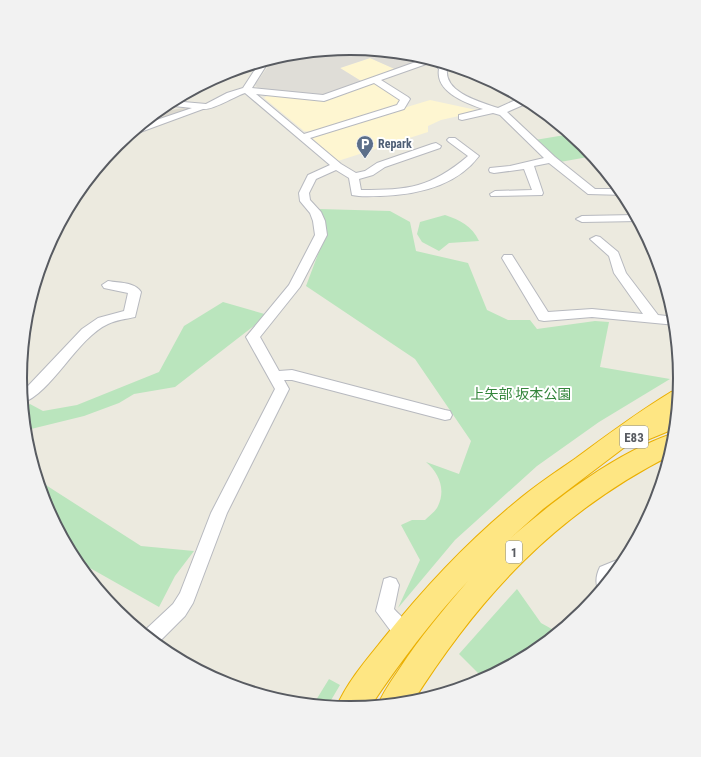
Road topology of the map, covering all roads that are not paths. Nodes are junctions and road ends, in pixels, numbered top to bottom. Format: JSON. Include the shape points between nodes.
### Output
{"nodes":[{"id":1,"x":423,"y":63,"type":"edge"},
{"id":2,"x":260,"y":68,"type":"edge"},
{"id":3,"x":443,"y":69,"type":"edge"},
{"id":4,"x":375,"y":80,"type":"junction"},
{"id":5,"x":246,"y":90,"type":"junction"},
{"id":6,"x":181,"y":103,"type":"edge"},
{"id":7,"x":520,"y":103,"type":"edge"},
{"id":8,"x":207,"y":107,"type":"junction"},
{"id":9,"x":498,"y":110,"type":"junction"},
{"id":10,"x":462,"y":117,"type":"dead end"},
{"id":11,"x":148,"y":127,"type":"edge"},
{"id":12,"x":303,"y":137,"type":"junction"},
{"id":13,"x":452,"y":140,"type":"dead end"},
{"id":14,"x":436,"y":146,"type":"dead end"},
{"id":15,"x":551,"y":159,"type":"junction"},
{"id":16,"x":528,"y":164,"type":"junction"},
{"id":17,"x":337,"y":166,"type":"junction"},
{"id":18,"x":494,"y":170,"type":"dead end"},
{"id":19,"x":354,"y":177,"type":"junction"},
{"id":20,"x":592,"y":192,"type":"junction"},
{"id":21,"x":614,"y":192,"type":"edge"},
{"id":22,"x":495,"y":194,"type":"dead end"},
{"id":23,"x":579,"y":197,"type":"dead end"},
{"id":24,"x":582,"y":218,"type":"dead end"},
{"id":25,"x":632,"y":218,"type":"edge"},
{"id":26,"x":596,"y":239,"type":"dead end"},
{"id":27,"x":508,"y":258,"type":"dead end"},
{"id":28,"x":108,"y":284,"type":"dead end"},
{"id":29,"x":654,"y":319,"type":"junction"},
{"id":30,"x":669,"y":320,"type":"edge"},
{"id":31,"x":274,"y":376,"type":"junction"},
{"id":32,"x":28,"y":393,"type":"edge"},
{"id":33,"x":673,"y":402,"type":"edge"},
{"id":34,"x":445,"y":415,"type":"dead end"},
{"id":35,"x":671,"y":421,"type":"edge"},
{"id":36,"x":667,"y":446,"type":"edge"},
{"id":37,"x":592,"y":459,"type":"junction"},
{"id":38,"x":390,"y":585,"type":"dead end"},
{"id":39,"x":406,"y":633,"type":"junction"},
{"id":40,"x":154,"y":635,"type":"edge"},
{"id":41,"x":397,"y":698,"type":"edge"},
{"id":42,"x":356,"y":702,"type":"edge"}],
"edges":[{"from":1,"to":4,"type":"street"},
{"from":2,"to":5,"type":"street"},
{"from":3,"to":9,"type":"street","via":[[442,75],[449,88],[477,104]]},
{"from":4,"to":5,"type":"street","via":[[324,98]]},
{"from":4,"to":12,"type":"street","via":[[405,98],[401,107]]},
{"from":5,"to":8,"type":"street"},
{"from":5,"to":12,"type":"street"},
{"from":6,"to":8,"type":"street"},
{"from":7,"to":9,"type":"street"},
{"from":8,"to":11,"type":"street"},
{"from":9,"to":10,"type":"street"},
{"from":9,"to":15,"type":"street"},
{"from":12,"to":17,"type":"street"},
{"from":13,"to":19,"type":"street","via":[[474,156],[447,179],[430,187],[415,191],[356,193]]},
{"from":14,"to":19,"type":"street"},
{"from":15,"to":16,"type":"street"},
{"from":15,"to":20,"type":"street"},
{"from":16,"to":18,"type":"street"},
{"from":16,"to":22,"type":"street","via":[[538,193]]},
{"from":17,"to":19,"type":"street"},
{"from":17,"to":31,"type":"street","via":[[312,177],[309,182],[304,193],[305,201],[320,221],[321,235],[294,287],[252,337]]},
{"from":20,"to":21,"type":"street"},
{"from":20,"to":23,"type":"street"},
{"from":24,"to":25,"type":"street"},
{"from":26,"to":29,"type":"street","via":[[614,255],[620,273]]},
{"from":27,"to":29,"type":"street","via":[[544,317],[592,313]]},
{"from":28,"to":32,"type":"street","via":[[129,288],[135,292],[130,314],[102,321],[87,332]]},
{"from":29,"to":30,"type":"street"},
{"from":31,"to":34,"type":"street","via":[[292,375]]},
{"from":31,"to":40,"type":"street","via":[[282,389],[219,513],[187,597],[179,610]]},
{"from":33,"to":37,"type":"highway","number":"1","via":[[643,420]]},
{"from":35,"to":37,"type":"highway","number":"E83"},
{"from":36,"to":41,"type":"highway","number":"1","via":[[639,458],[583,495],[542,526],[495,569],[446,626]]},
{"from":37,"to":39,"type":"highway","number":"1","via":[[516,516],[473,556]]},
{"from":38,"to":39,"type":"street","via":[[385,611]]},
{"from":39,"to":42,"type":"highway","number":"1"}]}
